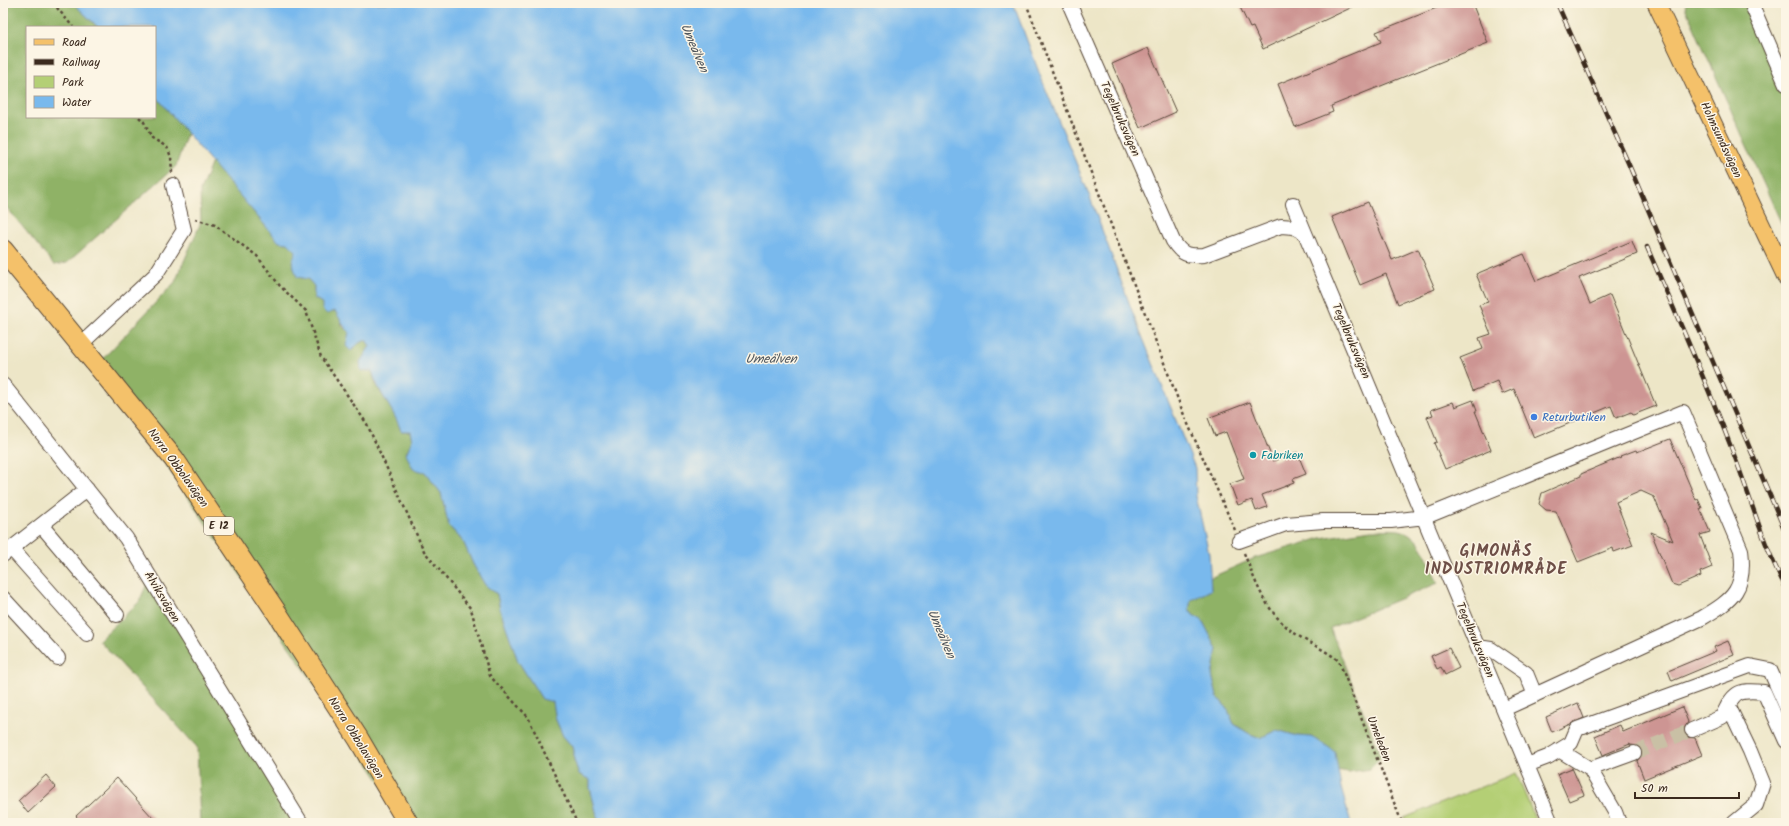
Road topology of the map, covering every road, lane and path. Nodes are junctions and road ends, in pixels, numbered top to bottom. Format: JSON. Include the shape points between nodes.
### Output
{"nodes":[{"id":1,"x":53,"y":3,"type":"edge"},
{"id":2,"x":1026,"y":3,"type":"edge"},
{"id":3,"x":1069,"y":3,"type":"edge"},
{"id":4,"x":1656,"y":3,"type":"edge"},
{"id":5,"x":1751,"y":3,"type":"edge"},
{"id":6,"x":72,"y":26,"type":"edge"},
{"id":7,"x":1786,"y":84,"type":"edge"},
{"id":8,"x":140,"y":118,"type":"edge"},
{"id":9,"x":173,"y":184,"type":"joint"},
{"id":10,"x":1293,"y":204,"type":"dead end"},
{"id":11,"x":181,"y":211,"type":"junction"},
{"id":12,"x":1305,"y":233,"type":"junction"},
{"id":13,"x":3,"y":250,"type":"edge"},
{"id":14,"x":1786,"y":277,"type":"edge"},
{"id":15,"x":81,"y":344,"type":"junction"},
{"id":16,"x":3,"y":385,"type":"edge"},
{"id":17,"x":87,"y":488,"type":"junction"},
{"id":18,"x":1425,"y":517,"type":"junction"},
{"id":19,"x":41,"y":525,"type":"junction"},
{"id":20,"x":1239,"y":541,"type":"junction"},
{"id":21,"x":7,"y":552,"type":"edge"},
{"id":22,"x":3,"y":598,"type":"edge"},
{"id":23,"x":117,"y":615,"type":"dead end"},
{"id":24,"x":87,"y":634,"type":"dead end"},
{"id":25,"x":1478,"y":647,"type":"junction"},
{"id":26,"x":58,"y":658,"type":"dead end"},
{"id":27,"x":1535,"y":695,"type":"junction"},
{"id":28,"x":1728,"y":705,"type":"junction"},
{"id":29,"x":1786,"y":706,"type":"edge"},
{"id":30,"x":1504,"y":709,"type":"junction"},
{"id":31,"x":1692,"y":730,"type":"tunnel mouth"},
{"id":32,"x":1786,"y":741,"type":"edge"},
{"id":33,"x":1559,"y":750,"type":"junction"},
{"id":34,"x":1634,"y":753,"type":"tunnel mouth"},
{"id":35,"x":1527,"y":765,"type":"junction"},
{"id":36,"x":1590,"y":770,"type":"junction"},
{"id":37,"x":301,"y":823,"type":"edge"},
{"id":38,"x":408,"y":823,"type":"edge"},
{"id":39,"x":577,"y":823,"type":"edge"},
{"id":40,"x":1402,"y":823,"type":"edge"},
{"id":41,"x":1551,"y":823,"type":"edge"},
{"id":42,"x":1619,"y":823,"type":"edge"},
{"id":43,"x":1734,"y":823,"type":"edge"}],
"edges":[{"from":1,"to":6,"type":"path"},
{"from":2,"to":20,"type":"path","via":[[1184,415]]},
{"from":3,"to":12,"type":"street","name":"Tegelbruksvägen","via":[[1179,251],[1190,256],[1204,255],[1282,226],[1294,227]]},
{"from":4,"to":14,"type":"main road","name":"Holmsundsvägen"},
{"from":5,"to":7,"type":"street"},
{"from":8,"to":9,"type":"path","via":[[152,138],[167,147],[171,156]]},
{"from":9,"to":11,"type":"street"},
{"from":10,"to":12,"type":"street"},
{"from":11,"to":15,"type":"street","via":[[184,230],[156,274]]},
{"from":11,"to":39,"type":"path","via":[[215,225],[257,256],[280,286],[306,311],[321,358],[367,424],[424,550],[471,608],[490,676],[528,717]]},
{"from":12,"to":18,"type":"street","name":"Tegelbruksvägen"},
{"from":13,"to":15,"type":"highway","name":"Norra Obbolavägen","number":"E 12"},
{"from":15,"to":38,"type":"highway","name":"Norra Obbolavägen","number":"E 12","via":[[174,459],[350,725]]},
{"from":16,"to":17,"type":"street","name":"Alviksvägen"},
{"from":17,"to":19,"type":"street"},
{"from":17,"to":37,"type":"street","name":"Alviksvägen","via":[[126,538]]},
{"from":18,"to":20,"type":"street","via":[[1391,521],[1286,524]]},
{"from":18,"to":25,"type":"street","name":"Tegelbruksvägen"},
{"from":18,"to":27,"type":"street","via":[[1683,412],[1741,550],[1743,566],[1737,591],[1724,605],[1702,618]]},
{"from":19,"to":21,"type":"street"},
{"from":19,"to":23,"type":"street"},
{"from":20,"to":40,"type":"path","name":"Umeleden","via":[[1259,591],[1270,610],[1285,626],[1326,650],[1339,661]]},
{"from":21,"to":24,"type":"street"},
{"from":22,"to":26,"type":"street"},
{"from":25,"to":27,"type":"street","via":[[1491,649],[1526,673]]},
{"from":25,"to":30,"type":"street","name":"Tegelbruksvägen"},
{"from":27,"to":30,"type":"street"},
{"from":28,"to":31,"type":"street","via":[[1722,717]]},
{"from":28,"to":32,"type":"street","via":[[1731,699],[1745,690],[1764,692]]},
{"from":28,"to":43,"type":"street","via":[[1763,783],[1756,805]]},
{"from":29,"to":33,"type":"street","via":[[1770,670],[1750,666],[1577,730],[1571,743]]},
{"from":30,"to":35,"type":"street","name":"Tegelbruksvägen"},
{"from":33,"to":35,"type":"street"},
{"from":33,"to":36,"type":"street"},
{"from":34,"to":36,"type":"street"},
{"from":35,"to":41,"type":"street","name":"Tegelbruksvägen"},
{"from":36,"to":42,"type":"street"}]}
